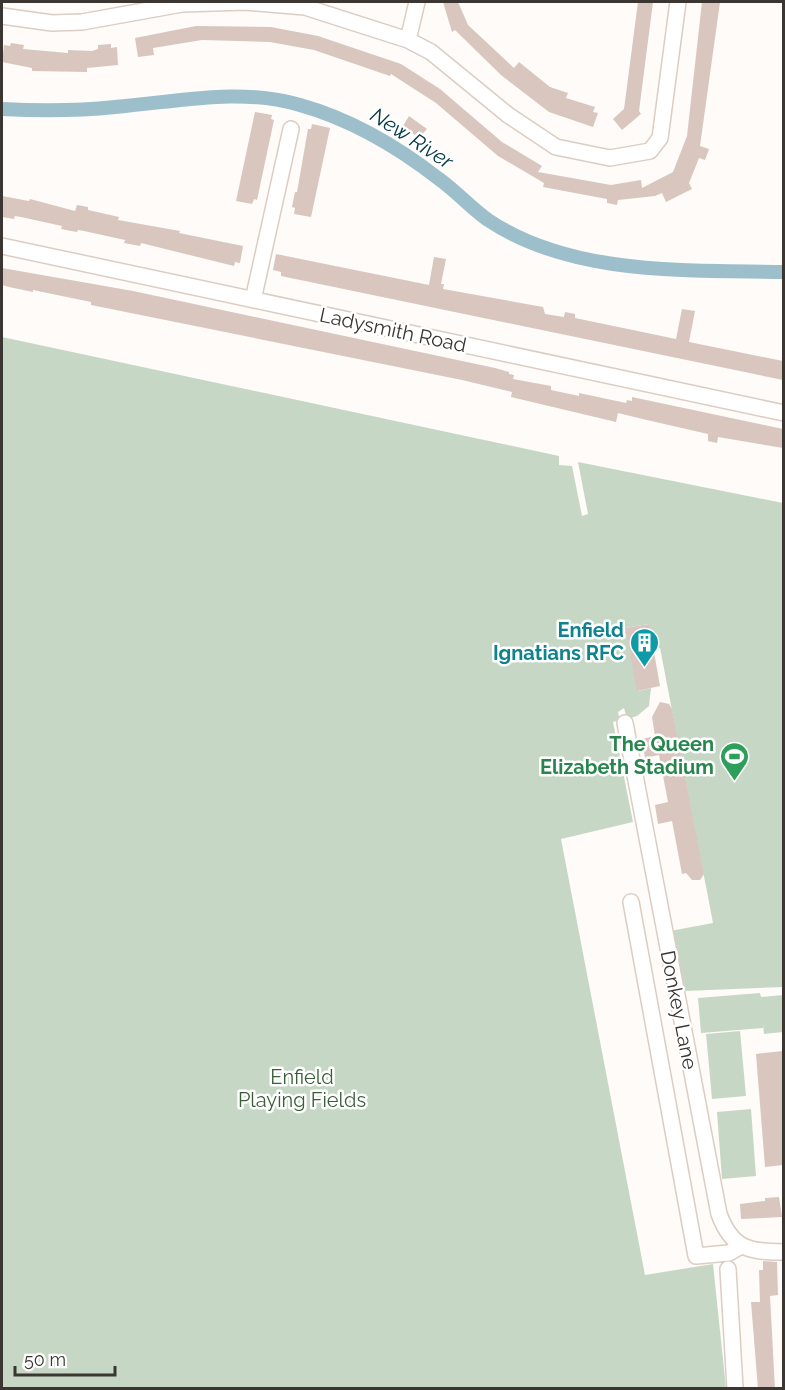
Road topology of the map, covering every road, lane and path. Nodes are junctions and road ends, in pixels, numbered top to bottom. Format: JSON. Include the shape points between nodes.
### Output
{"nodes":[{"id":1,"x":417,"y":2,"type":"edge"},
{"id":2,"x":678,"y":2,"type":"edge"},
{"id":3,"x":2,"y":16,"type":"edge"},
{"id":4,"x":408,"y":40,"type":"junction"},
{"id":5,"x":291,"y":129,"type":"dead end"},
{"id":6,"x":2,"y":246,"type":"edge"},
{"id":7,"x":253,"y":300,"type":"junction"},
{"id":8,"x":783,"y":413,"type":"edge"},
{"id":9,"x":625,"y":723,"type":"dead end"},
{"id":10,"x":631,"y":902,"type":"dead end"},
{"id":11,"x":741,"y":1246,"type":"junction"},
{"id":12,"x":783,"y":1252,"type":"edge"},
{"id":13,"x":728,"y":1269,"type":"dead end"},
{"id":14,"x":735,"y":1389,"type":"edge"}],
"edges":[{"from":1,"to":4,"type":"street"},
{"from":2,"to":4,"type":"street","via":[[660,138],[650,151],[610,158],[556,147],[508,116],[448,64]]},
{"from":3,"to":4,"type":"street","via":[[52,23],[82,22],[182,4],[274,3],[305,7]]},
{"from":5,"to":7,"type":"street"},
{"from":6,"to":7,"type":"street","name":"Ladysmith Road"},
{"from":7,"to":8,"type":"street","name":"Ladysmith Road"},
{"from":9,"to":11,"type":"street","name":"Donkey Lane","via":[[719,1214],[725,1230]]},
{"from":10,"to":11,"type":"street","via":[[696,1256],[734,1252]]},
{"from":11,"to":12,"type":"street"},
{"from":13,"to":14,"type":"street"}]}
